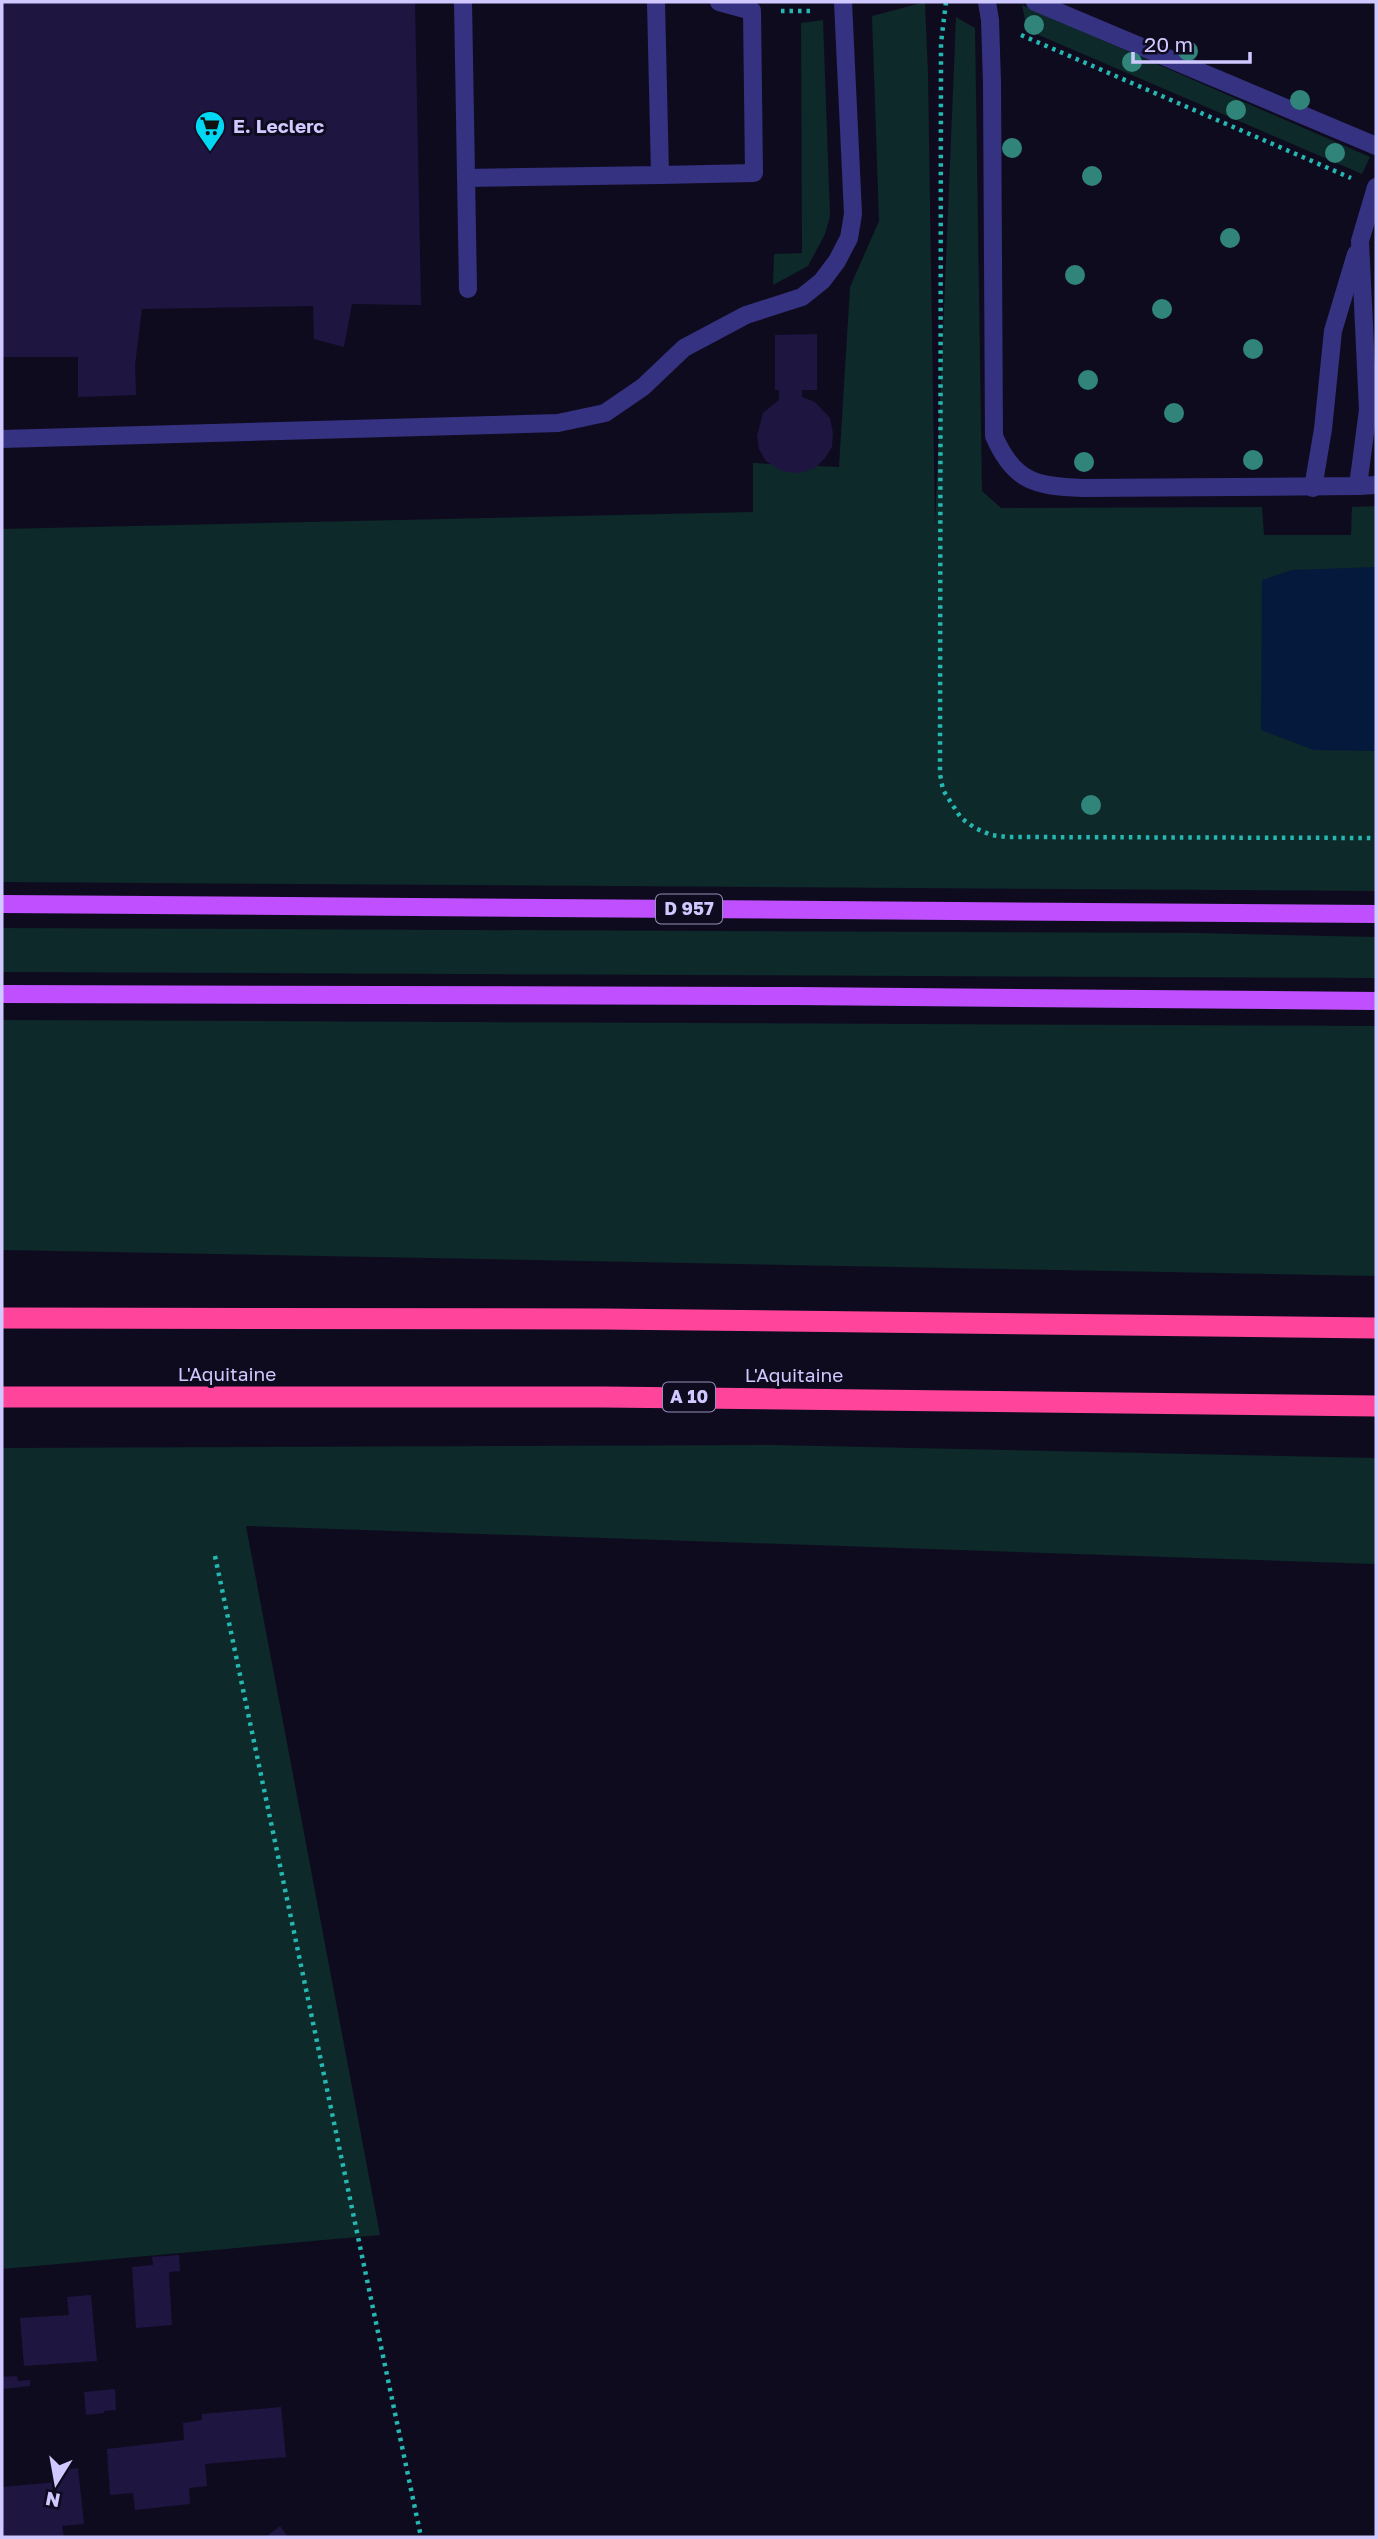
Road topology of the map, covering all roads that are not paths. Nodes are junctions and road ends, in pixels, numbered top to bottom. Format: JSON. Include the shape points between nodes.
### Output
{"nodes":[{"id":1,"x":463,"y":2,"type":"edge"},
{"id":2,"x":656,"y":2,"type":"edge"},
{"id":3,"x":719,"y":2,"type":"edge"},
{"id":4,"x":843,"y":2,"type":"edge"},
{"id":5,"x":987,"y":2,"type":"edge"},
{"id":6,"x":1035,"y":2,"type":"edge"},
{"id":7,"x":1376,"y":146,"type":"edge"},
{"id":8,"x":660,"y":175,"type":"junction"},
{"id":9,"x":466,"y":178,"type":"junction"},
{"id":10,"x":1376,"y":187,"type":"edge"},
{"id":11,"x":1360,"y":241,"type":"junction"},
{"id":12,"x":468,"y":289,"type":"dead end"},
{"id":13,"x":2,"y":439,"type":"edge"},
{"id":14,"x":1376,"y":485,"type":"edge"},
{"id":15,"x":1358,"y":486,"type":"junction"},
{"id":16,"x":1313,"y":488,"type":"junction"},
{"id":17,"x":2,"y":904,"type":"edge"},
{"id":18,"x":1376,"y":914,"type":"edge"},
{"id":19,"x":2,"y":994,"type":"edge"},
{"id":20,"x":1376,"y":1001,"type":"edge"},
{"id":21,"x":2,"y":1318,"type":"edge"},
{"id":22,"x":1376,"y":1328,"type":"edge"},
{"id":23,"x":2,"y":1397,"type":"edge"},
{"id":24,"x":1376,"y":1406,"type":"edge"}],
"edges":[{"from":1,"to":9,"type":"lane"},
{"from":2,"to":8,"type":"lane"},
{"from":3,"to":8,"type":"lane","via":[[752,11],[754,173]]},
{"from":4,"to":13,"type":"lane","via":[[853,214],[849,239],[837,261],[802,297],[746,315],[684,348],[643,387],[605,413],[558,423]]},
{"from":5,"to":16,"type":"lane","via":[[992,83],[994,436],[1004,459],[1016,473],[1059,487]]},
{"from":6,"to":7,"type":"lane"},
{"from":8,"to":9,"type":"lane"},
{"from":9,"to":12,"type":"lane"},
{"from":10,"to":11,"type":"lane"},
{"from":11,"to":15,"type":"lane","via":[[1368,410]]},
{"from":11,"to":16,"type":"lane","via":[[1333,331]]},
{"from":14,"to":15,"type":"lane"},
{"from":15,"to":16,"type":"lane"},
{"from":17,"to":18,"type":"main road","number":"D 957"},
{"from":19,"to":20,"type":"main road"},
{"from":21,"to":22,"type":"highway","via":[[603,1318]]},
{"from":23,"to":24,"type":"highway","name":"L'Aquitaine","number":"A 10","via":[[603,1396]]}]}
